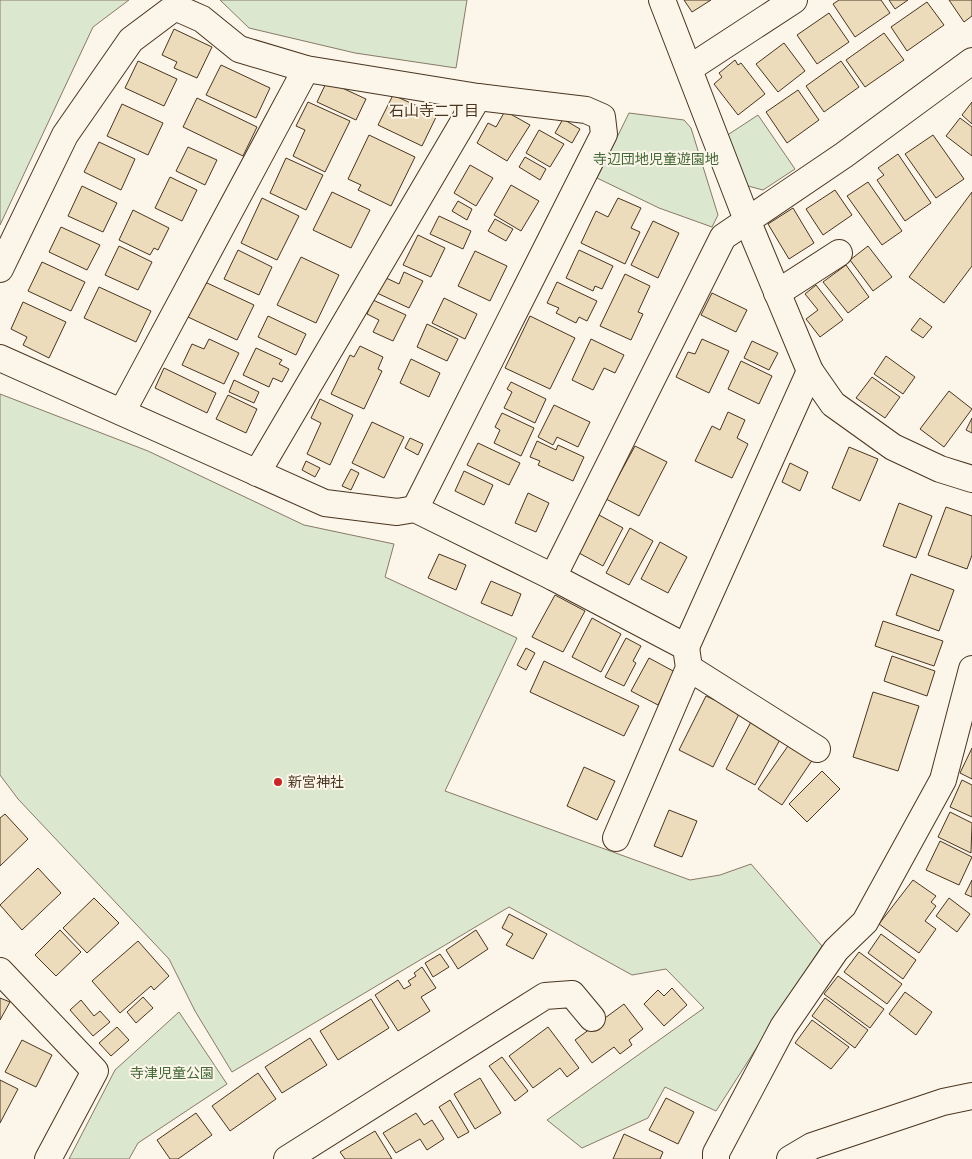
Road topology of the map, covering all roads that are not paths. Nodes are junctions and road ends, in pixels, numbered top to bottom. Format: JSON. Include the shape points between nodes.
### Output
{"nodes":[{"id":1,"x":662,"y":0,"type":"edge"},
{"id":2,"x":794,"y":0,"type":"edge"},
{"id":3,"x":972,"y":61,"type":"edge"},
{"id":4,"x":306,"y":68,"type":"junction"},
{"id":5,"x":690,"y":68,"type":"junction"},
{"id":6,"x":478,"y":97,"type":"junction"},
{"id":7,"x":747,"y":220,"type":"junction"},
{"id":8,"x":840,"y":253,"type":"dead end"},
{"id":9,"x":0,"y":269,"type":"edge"},
{"id":10,"x":777,"y":293,"type":"junction"},
{"id":11,"x":0,"y":358,"type":"edge"},
{"id":12,"x":810,"y":371,"type":"junction"},
{"id":13,"x":122,"y":412,"type":"junction"},
{"id":14,"x":257,"y":473,"type":"junction"},
{"id":15,"x":972,"y":479,"type":"edge"},
{"id":16,"x":415,"y":509,"type":"junction"},
{"id":17,"x":553,"y":577,"type":"junction"},
{"id":18,"x":687,"y":658,"type":"junction"},
{"id":19,"x":972,"y":669,"type":"edge"},
{"id":20,"x":817,"y":749,"type":"dead end"},
{"id":21,"x":616,"y":838,"type":"dead end"},
{"id":22,"x":0,"y":971,"type":"edge"},
{"id":23,"x":592,"y":1018,"type":"dead end"},
{"id":24,"x":972,"y":1096,"type":"edge"},
{"id":25,"x":48,"y":1159,"type":"edge"},
{"id":26,"x":287,"y":1159,"type":"edge"},
{"id":27,"x":716,"y":1159,"type":"edge"},
{"id":28,"x":790,"y":1159,"type":"edge"}],
"edges":[{"from":1,"to":5,"type":"street"},
{"from":2,"to":5,"type":"street"},
{"from":3,"to":7,"type":"street","via":[[844,155]]},
{"from":4,"to":6,"type":"street"},
{"from":4,"to":9,"type":"street","via":[[239,49],[202,19],[175,7],[131,40],[65,135]]},
{"from":4,"to":13,"type":"street"},
{"from":5,"to":7,"type":"street"},
{"from":6,"to":14,"type":"street"},
{"from":6,"to":16,"type":"street","via":[[586,110],[602,117],[604,134]]},
{"from":7,"to":10,"type":"street"},
{"from":7,"to":17,"type":"street","via":[[723,237]]},
{"from":8,"to":10,"type":"street"},
{"from":10,"to":12,"type":"street"},
{"from":11,"to":13,"type":"street"},
{"from":12,"to":15,"type":"street","via":[[833,404],[893,447],[940,469]]},
{"from":12,"to":18,"type":"street"},
{"from":13,"to":14,"type":"street"},
{"from":14,"to":16,"type":"street","via":[[326,503],[397,512]]},
{"from":16,"to":17,"type":"street"},
{"from":17,"to":18,"type":"street"},
{"from":18,"to":20,"type":"street"},
{"from":18,"to":21,"type":"street"},
{"from":19,"to":27,"type":"street","via":[[943,780],[865,922],[836,950],[783,1027],[716,1153]]},
{"from":22,"to":25,"type":"street","via":[[95,1071]]},
{"from":23,"to":26,"type":"street","via":[[572,994],[545,996]]},
{"from":24,"to":28,"type":"street","via":[[943,1102],[812,1146]]}]}
